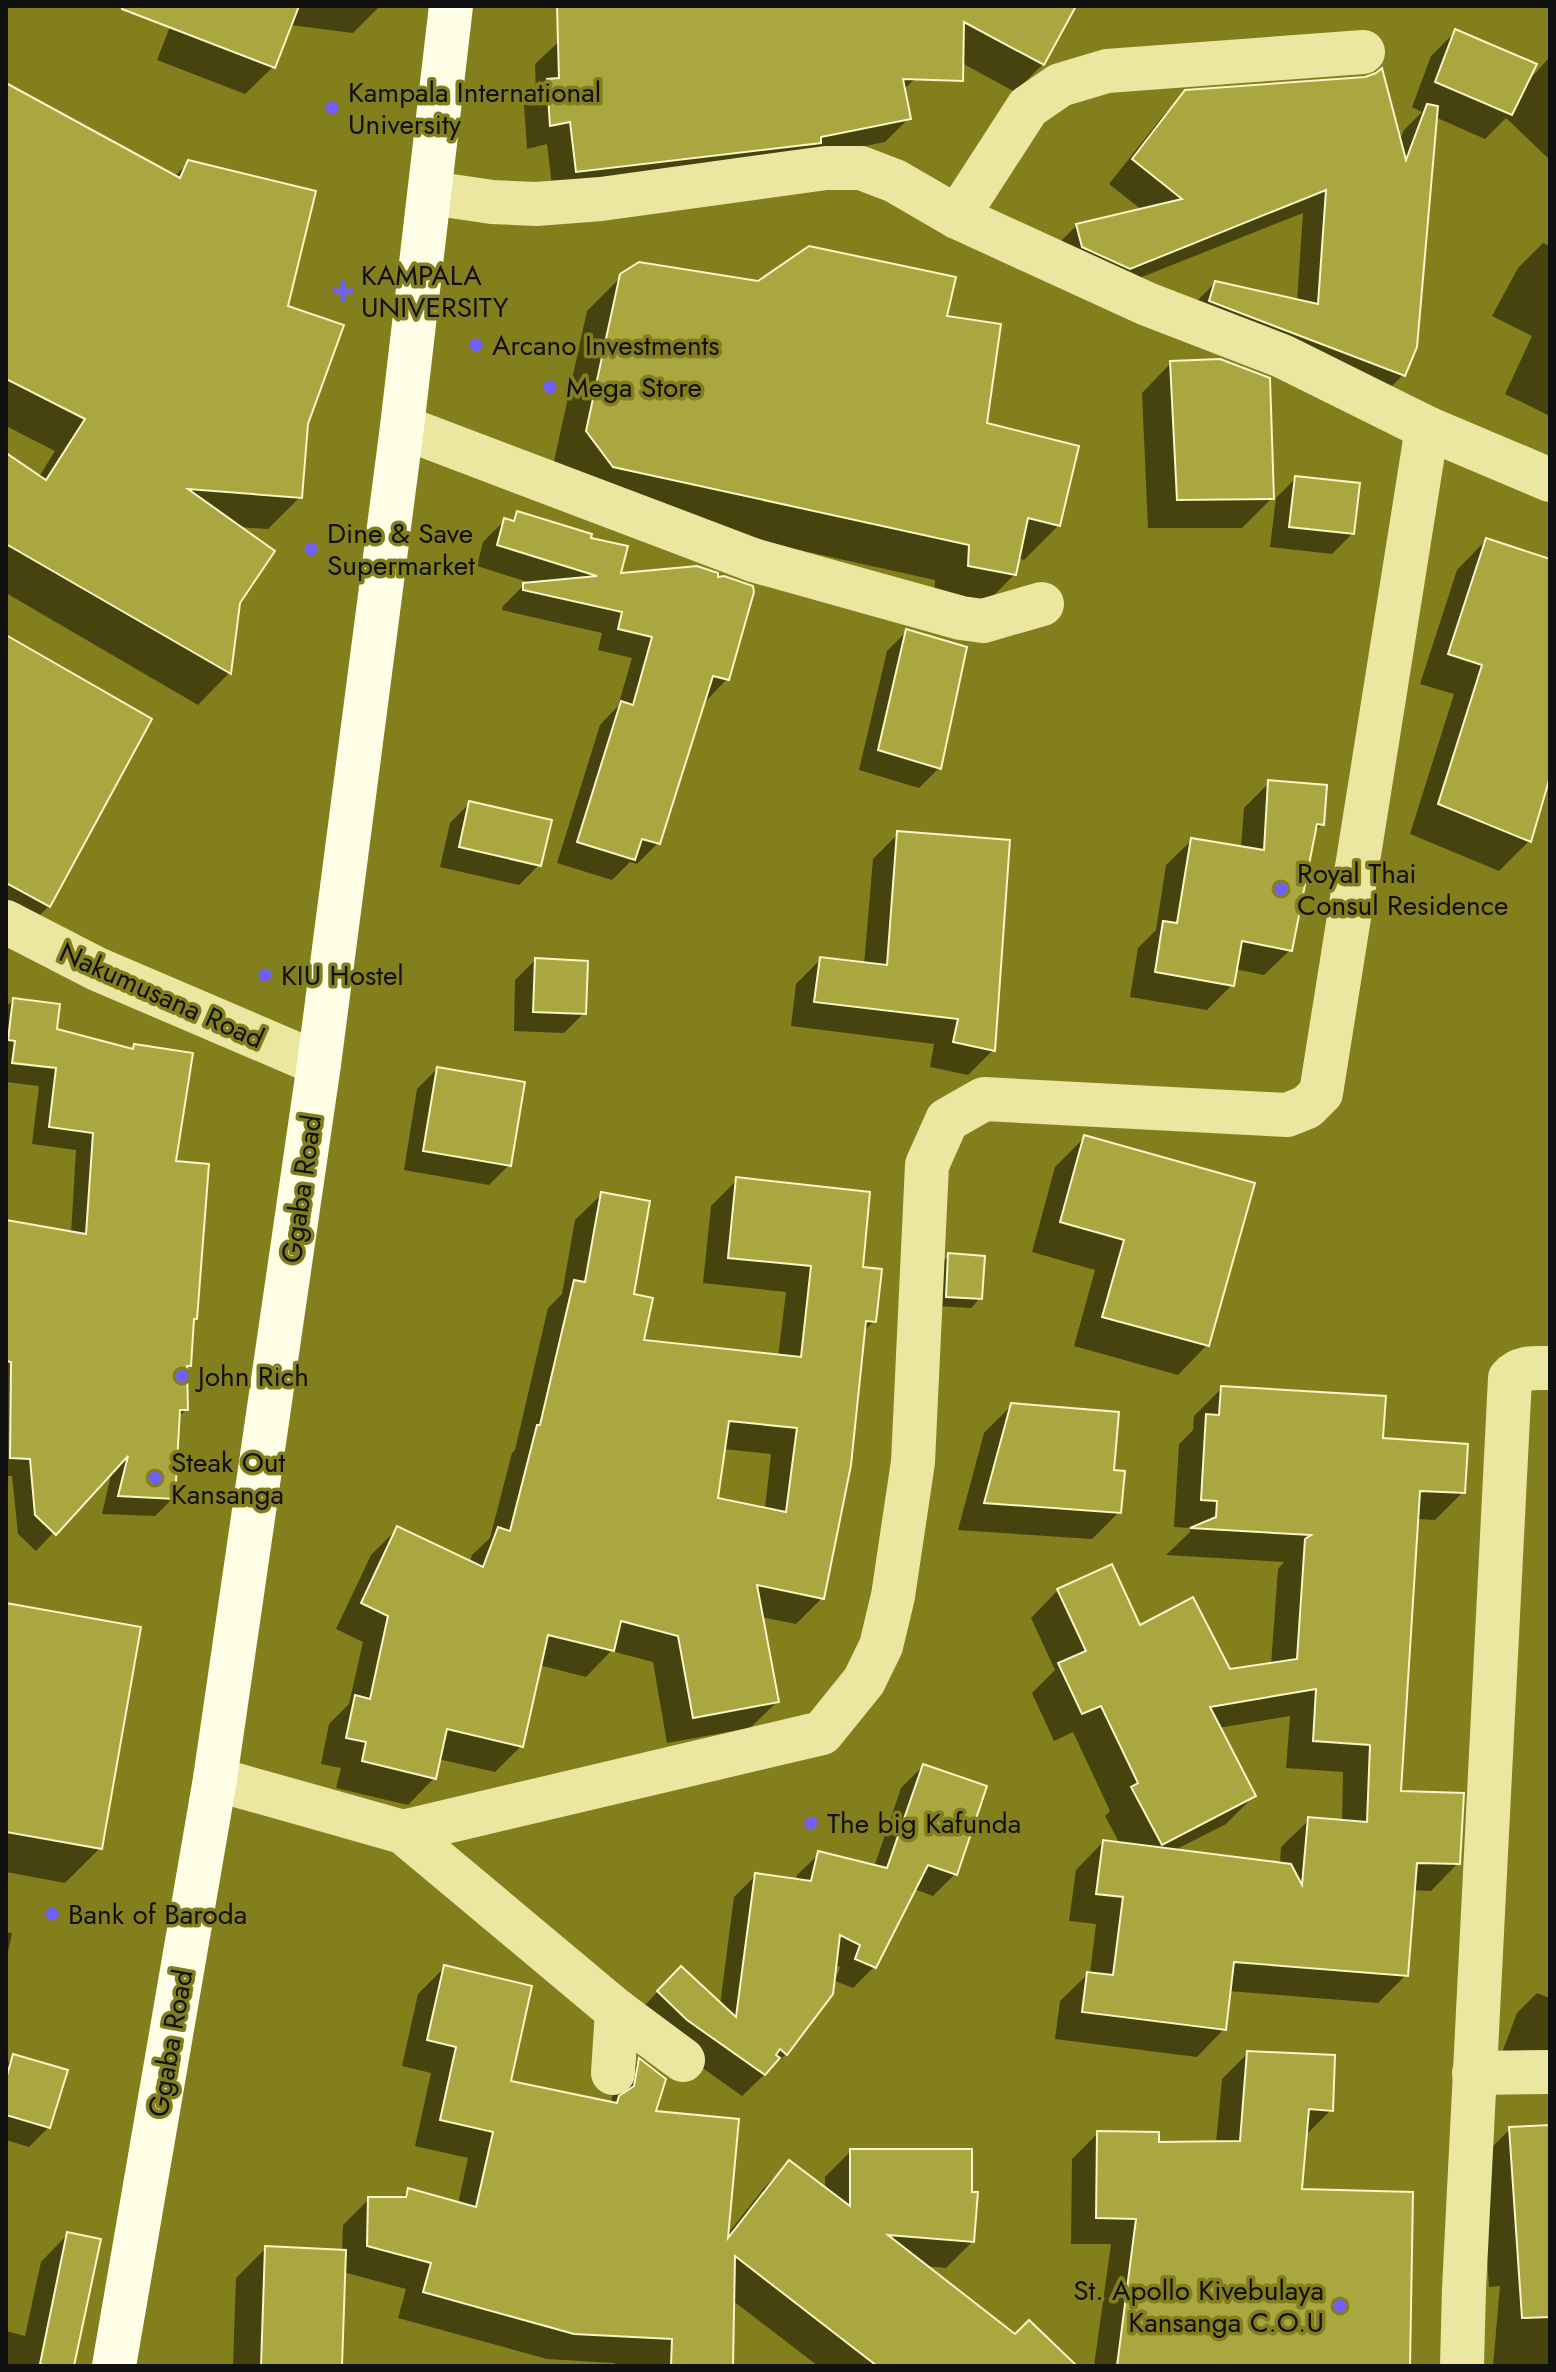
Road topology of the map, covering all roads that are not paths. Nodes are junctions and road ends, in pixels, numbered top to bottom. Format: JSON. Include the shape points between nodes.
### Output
{"nodes":[{"id":1,"x":451,"y":6,"type":"edge"},
{"id":2,"x":1363,"y":52,"type":"dead end"},
{"id":3,"x":431,"y":193,"type":"junction"},
{"id":4,"x":957,"y":217,"type":"junction"},
{"id":5,"x":402,"y":427,"type":"junction"},
{"id":6,"x":1427,"y":428,"type":"junction"},
{"id":7,"x":1550,"y":480,"type":"edge"},
{"id":8,"x":1042,"y":604,"type":"dead end"},
{"id":9,"x":6,"y":922,"type":"edge"},
{"id":10,"x":319,"y":1064,"type":"junction"},
{"id":11,"x":1550,"y":1368,"type":"edge"},
{"id":12,"x":215,"y":1779,"type":"junction"},
{"id":13,"x":403,"y":1832,"type":"junction"},
{"id":14,"x":617,"y":2011,"type":"junction"},
{"id":15,"x":683,"y":2060,"type":"dead end"},
{"id":16,"x":1550,"y":2072,"type":"edge"},
{"id":17,"x":613,"y":2073,"type":"dead end"},
{"id":18,"x":1474,"y":2073,"type":"junction"},
{"id":19,"x":114,"y":2366,"type":"edge"},
{"id":20,"x":1462,"y":2366,"type":"edge"}],
"edges":[{"from":1,"to":3,"type":"main road","name":"Ggaba Road"},
{"from":2,"to":4,"type":"street","via":[[1107,71],[1060,85],[1028,107]]},
{"from":3,"to":4,"type":"street","via":[[536,204],[861,168]]},
{"from":3,"to":5,"type":"main road","name":"Ggaba Road"},
{"from":4,"to":6,"type":"street","via":[[1147,304],[1282,356]]},
{"from":5,"to":8,"type":"street","via":[[753,560],[946,614],[983,621]]},
{"from":5,"to":10,"type":"main road","name":"Ggaba Road"},
{"from":6,"to":7,"type":"street"},
{"from":6,"to":13,"type":"street","via":[[1321,1093],[1307,1107],[1287,1115],[984,1099],[947,1120],[927,1165],[913,1462],[893,1596],[881,1646],[864,1681],[822,1733]]},
{"from":9,"to":10,"type":"street","name":"Nakumusana Road","via":[[97,969]]},
{"from":10,"to":12,"type":"main road","name":"Ggaba Road"},
{"from":11,"to":18,"type":"street","via":[[1527,1368],[1510,1378]]},
{"from":12,"to":13,"type":"street"},
{"from":12,"to":19,"type":"main road","name":"Ggaba Road"},
{"from":13,"to":14,"type":"street"},
{"from":14,"to":15,"type":"street"},
{"from":14,"to":17,"type":"street"},
{"from":16,"to":18,"type":"street"},
{"from":18,"to":20,"type":"street"}]}
